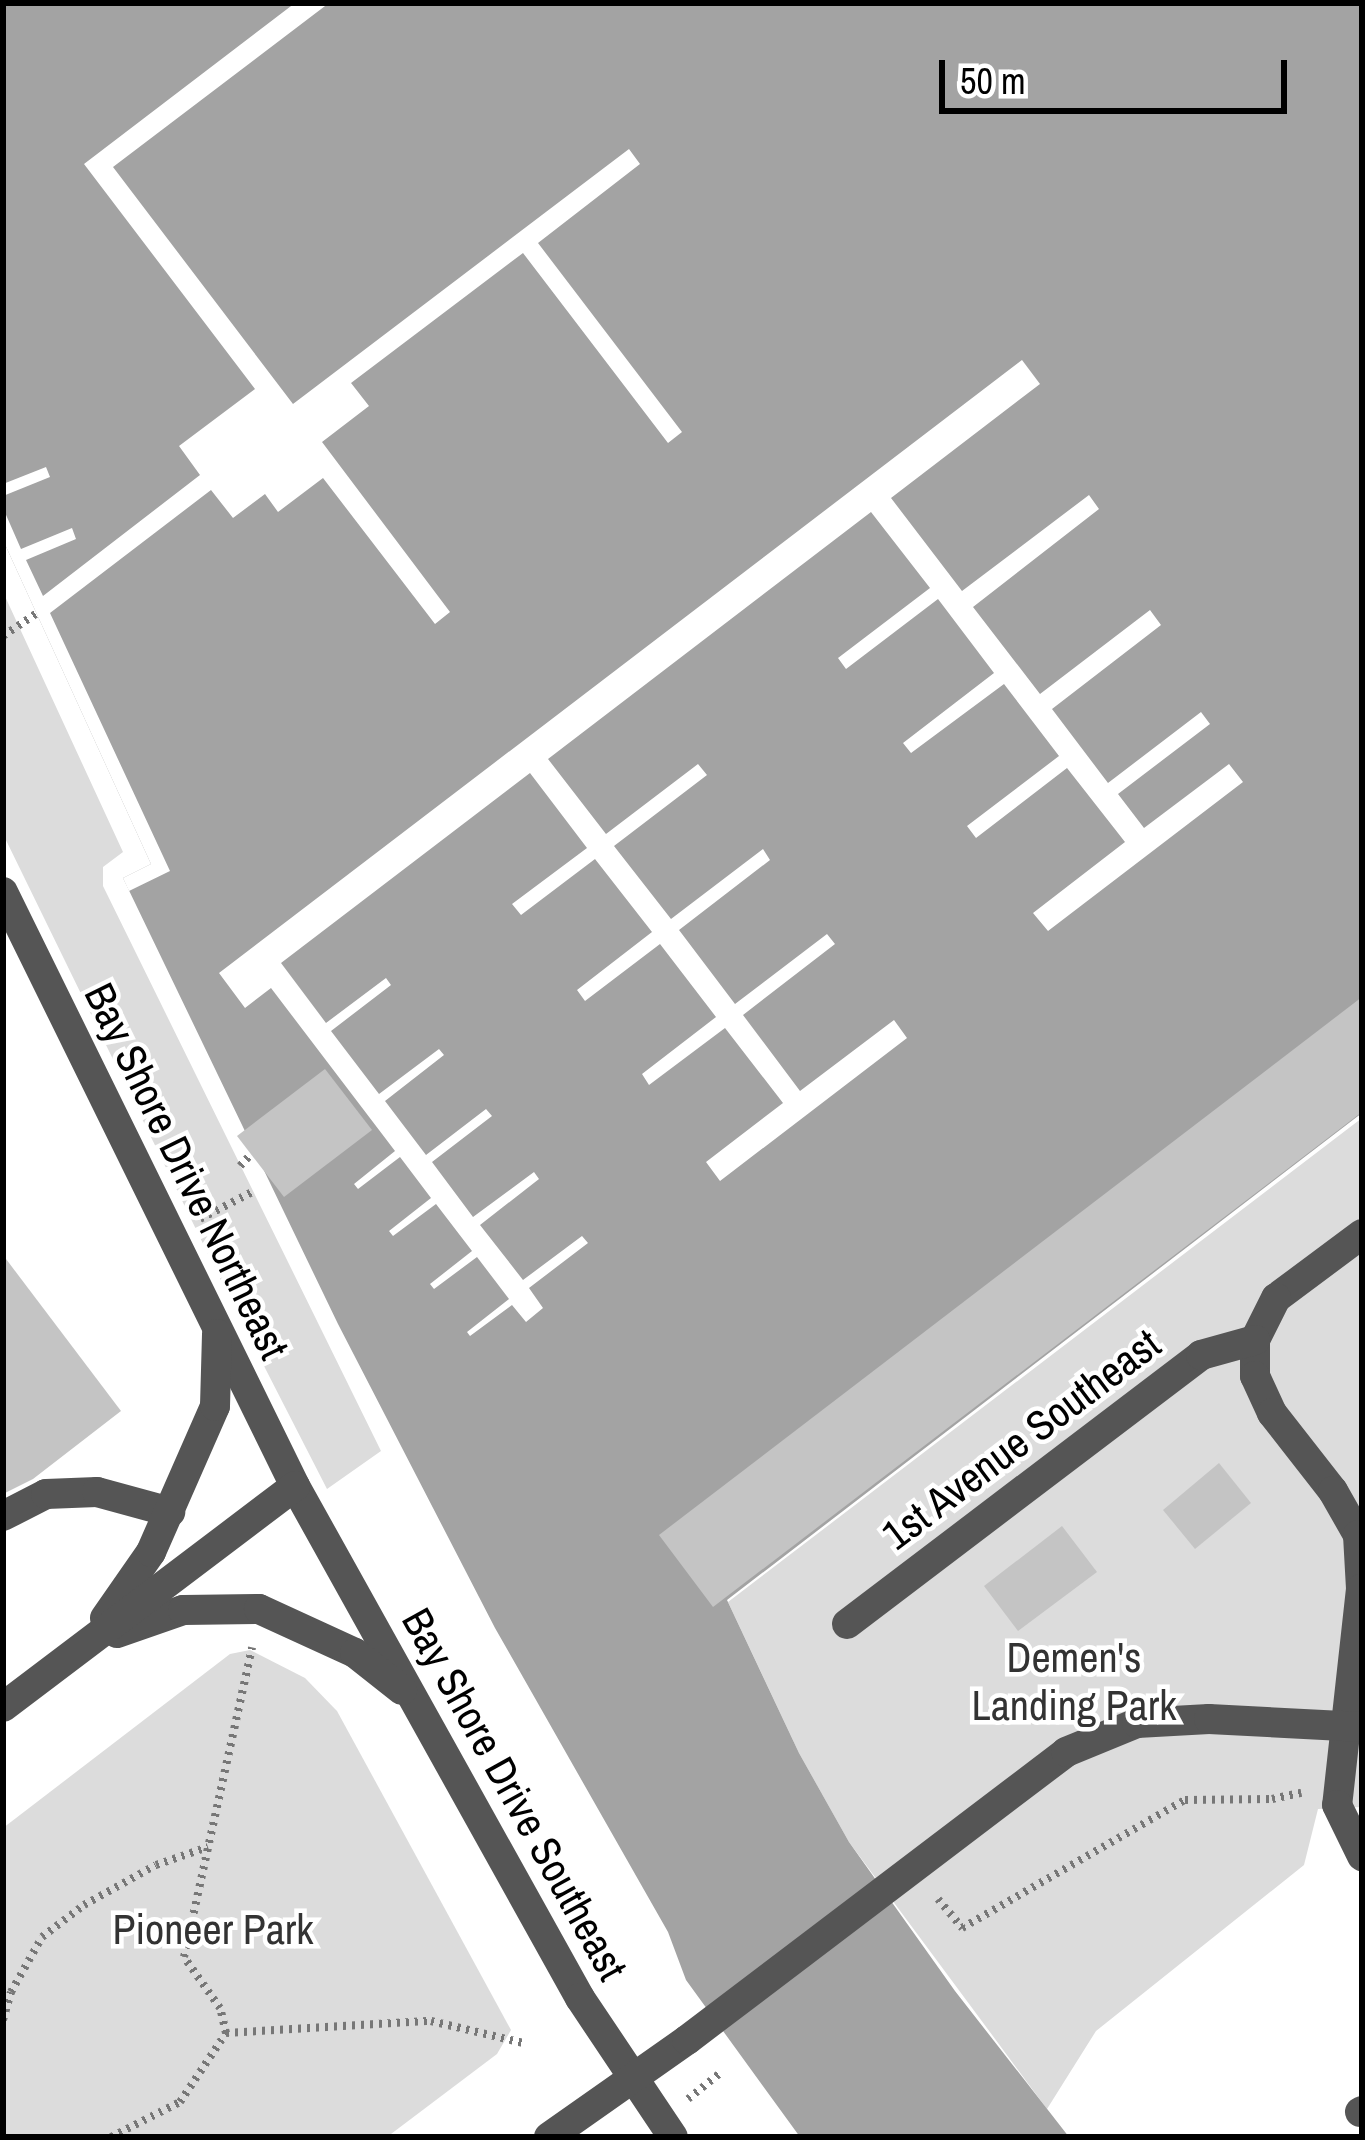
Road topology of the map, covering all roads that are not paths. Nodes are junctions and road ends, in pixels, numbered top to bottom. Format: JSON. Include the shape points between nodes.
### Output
{"nodes":[{"id":1,"x":3,"y":892,"type":"edge"},
{"id":2,"x":1362,"y":1234,"type":"edge"},
{"id":3,"x":217,"y":1328,"type":"junction"},
{"id":4,"x":1256,"y":1340,"type":"junction"},
{"id":5,"x":295,"y":1486,"type":"junction"},
{"id":6,"x":170,"y":1513,"type":"junction"},
{"id":7,"x":3,"y":1516,"type":"edge"},
{"id":8,"x":847,"y":1624,"type":"dead end"},
{"id":9,"x":88,"y":1642,"type":"junction"},
{"id":10,"x":414,"y":1700,"type":"junction"},
{"id":11,"x":3,"y":1707,"type":"edge"},
{"id":12,"x":1352,"y":1726,"type":"edge"},
{"id":13,"x":1362,"y":1856,"type":"edge"},
{"id":14,"x":632,"y":2077,"type":"junction"},
{"id":15,"x":549,"y":2137,"type":"edge"},
{"id":16,"x":673,"y":2137,"type":"edge"}],
"edges":[{"from":1,"to":3,"type":"street","name":"Bay Shore Drive Northeast"},
{"from":2,"to":4,"type":"street","via":[[1276,1298]]},
{"from":3,"to":5,"type":"street","name":"Bay Shore Drive Northeast"},
{"from":3,"to":6,"type":"street","via":[[215,1406]]},
{"from":4,"to":8,"type":"street","name":"1st Avenue Southeast","via":[[1201,1355]]},
{"from":4,"to":12,"type":"street","via":[[1255,1376],[1272,1412],[1358,1535]]},
{"from":5,"to":9,"type":"street"},
{"from":5,"to":10,"type":"street","name":"Bay Shore Drive Southeast"},
{"from":6,"to":7,"type":"street","via":[[98,1492],[46,1494]]},
{"from":6,"to":9,"type":"street"},
{"from":9,"to":10,"type":"street","via":[[183,1610],[260,1609],[355,1653]]},
{"from":9,"to":11,"type":"street"},
{"from":10,"to":14,"type":"street","name":"Bay Shore Drive Southeast"},
{"from":12,"to":13,"type":"street","via":[[1337,1805]]},
{"from":12,"to":14,"type":"street","via":[[1209,1719],[1138,1724],[1100,1736],[1012,1789]]},
{"from":14,"to":15,"type":"street"},
{"from":14,"to":16,"type":"street","name":"Bay Shore Drive Southeast"}]}
